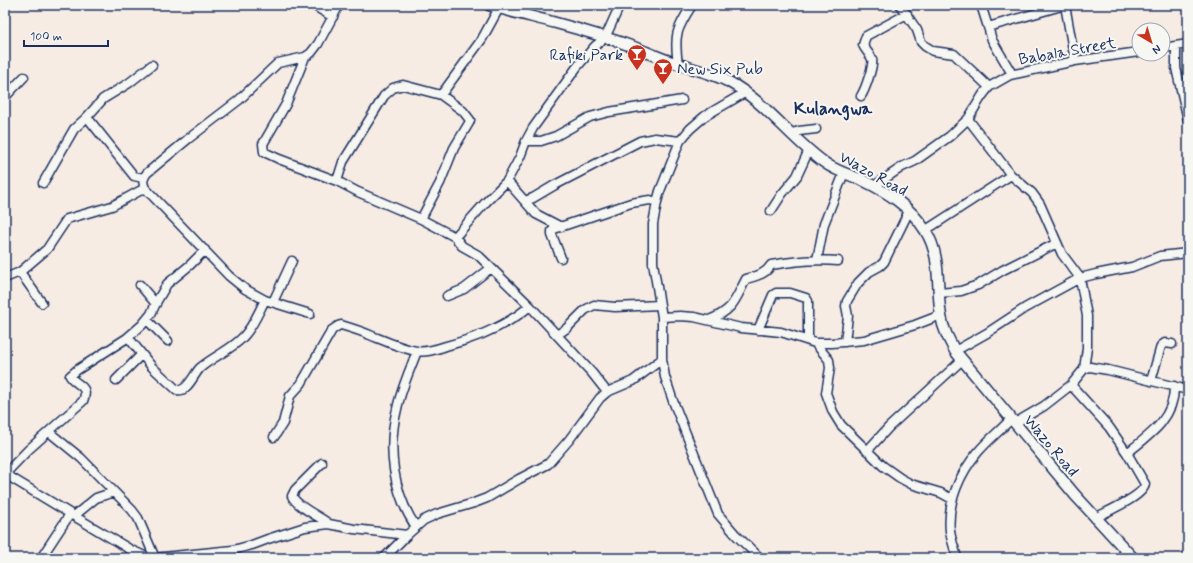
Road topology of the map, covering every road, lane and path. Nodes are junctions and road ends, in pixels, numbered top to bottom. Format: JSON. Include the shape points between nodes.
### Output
{"nodes":[{"id":1,"x":313,"y":5,"type":"edge"},
{"id":2,"x":339,"y":5,"type":"edge"},
{"id":3,"x":620,"y":5,"type":"edge"},
{"id":4,"x":692,"y":5,"type":"edge"},
{"id":5,"x":900,"y":5,"type":"edge"},
{"id":6,"x":981,"y":5,"type":"edge"},
{"id":7,"x":1065,"y":5,"type":"edge"},
{"id":8,"x":494,"y":7,"type":"edge"},
{"id":9,"x":906,"y":14,"type":"junction"},
{"id":10,"x":333,"y":18,"type":"junction"},
{"id":11,"x":988,"y":27,"type":"junction"},
{"id":12,"x":605,"y":38,"type":"junction"},
{"id":13,"x":1188,"y":44,"type":"edge"},
{"id":14,"x":1176,"y":46,"type":"junction"},
{"id":15,"x":1171,"y":47,"type":"edge"},
{"id":16,"x":1131,"y":53,"type":"edge"},
{"id":17,"x":305,"y":57,"type":"junction"},
{"id":18,"x":1075,"y":61,"type":"junction"},
{"id":19,"x":678,"y":64,"type":"junction"},
{"id":20,"x":152,"y":65,"type":"dead end"},
{"id":21,"x":1012,"y":74,"type":"junction"},
{"id":22,"x":24,"y":77,"type":"dead end"},
{"id":23,"x":989,"y":87,"type":"junction"},
{"id":24,"x":746,"y":92,"type":"junction"},
{"id":25,"x":441,"y":95,"type":"junction"},
{"id":26,"x":861,"y":96,"type":"dead end"},
{"id":27,"x":5,"y":98,"type":"edge"},
{"id":28,"x":682,"y":100,"type":"dead end"},
{"id":29,"x":87,"y":116,"type":"junction"},
{"id":30,"x":968,"y":119,"type":"junction"},
{"id":31,"x":1188,"y":120,"type":"edge"},
{"id":32,"x":816,"y":129,"type":"dead end"},
{"id":33,"x":792,"y":133,"type":"junction"},
{"id":34,"x":526,"y":141,"type":"junction"},
{"id":35,"x":680,"y":142,"type":"junction"},
{"id":36,"x":809,"y":150,"type":"junction"},
{"id":37,"x":844,"y":173,"type":"junction"},
{"id":38,"x":1010,"y":175,"type":"junction"},
{"id":39,"x":143,"y":178,"type":"junction"},
{"id":40,"x":337,"y":181,"type":"junction"},
{"id":41,"x":507,"y":181,"type":"junction"},
{"id":42,"x":43,"y":183,"type":"dead end"},
{"id":43,"x":874,"y":186,"type":"junction"},
{"id":44,"x":145,"y":188,"type":"junction"},
{"id":45,"x":525,"y":201,"type":"junction"},
{"id":46,"x":657,"y":202,"type":"junction"},
{"id":47,"x":909,"y":210,"type":"junction"},
{"id":48,"x":771,"y":211,"type":"dead end"},
{"id":49,"x":421,"y":219,"type":"junction"},
{"id":50,"x":561,"y":227,"type":"junction"},
{"id":51,"x":926,"y":230,"type":"junction"},
{"id":52,"x":455,"y":237,"type":"junction"},
{"id":53,"x":1057,"y":243,"type":"junction"},
{"id":54,"x":205,"y":250,"type":"junction"},
{"id":55,"x":1188,"y":253,"type":"edge"},
{"id":56,"x":561,"y":258,"type":"dead end"},
{"id":57,"x":292,"y":260,"type":"dead end"},
{"id":58,"x":817,"y":260,"type":"junction"},
{"id":59,"x":838,"y":261,"type":"dead end"},
{"id":60,"x":491,"y":268,"type":"junction"},
{"id":61,"x":20,"y":272,"type":"junction"},
{"id":62,"x":5,"y":278,"type":"edge"},
{"id":63,"x":1080,"y":278,"type":"junction"},
{"id":64,"x":140,"y":285,"type":"dead end"},
{"id":65,"x":939,"y":293,"type":"junction"},
{"id":66,"x":447,"y":296,"type":"dead end"},
{"id":67,"x":269,"y":301,"type":"junction"},
{"id":68,"x":42,"y":303,"type":"dead end"},
{"id":69,"x":156,"y":304,"type":"junction"},
{"id":70,"x":660,"y":305,"type":"junction"},
{"id":71,"x":530,"y":306,"type":"junction"},
{"id":72,"x":310,"y":314,"type":"dead end"},
{"id":73,"x":941,"y":316,"type":"junction"},
{"id":74,"x":662,"y":317,"type":"junction"},
{"id":75,"x":147,"y":320,"type":"junction"},
{"id":76,"x":709,"y":320,"type":"junction"},
{"id":77,"x":758,"y":330,"type":"junction"},
{"id":78,"x":557,"y":335,"type":"junction"},
{"id":79,"x":128,"y":337,"type":"junction"},
{"id":80,"x":168,"y":340,"type":"dead end"},
{"id":81,"x":811,"y":341,"type":"junction"},
{"id":82,"x":845,"y":342,"type":"junction"},
{"id":83,"x":1172,"y":344,"type":"dead end"},
{"id":84,"x":417,"y":351,"type":"junction"},
{"id":85,"x":955,"y":351,"type":"junction"},
{"id":86,"x":141,"y":354,"type":"junction"},
{"id":87,"x":662,"y":360,"type":"junction"},
{"id":88,"x":961,"y":361,"type":"junction"},
{"id":89,"x":1084,"y":369,"type":"junction"},
{"id":90,"x":116,"y":380,"type":"dead end"},
{"id":91,"x":1151,"y":380,"type":"junction"},
{"id":92,"x":1071,"y":384,"type":"junction"},
{"id":93,"x":1174,"y":386,"type":"junction"},
{"id":94,"x":1188,"y":390,"type":"edge"},
{"id":95,"x":607,"y":392,"type":"junction"},
{"id":96,"x":1013,"y":421,"type":"junction"},
{"id":97,"x":49,"y":432,"type":"junction"},
{"id":98,"x":274,"y":437,"type":"dead end"},
{"id":99,"x":867,"y":451,"type":"junction"},
{"id":100,"x":1127,"y":453,"type":"junction"},
{"id":101,"x":322,"y":463,"type":"dead end"},
{"id":102,"x":5,"y":474,"type":"edge"},
{"id":103,"x":114,"y":492,"type":"junction"},
{"id":104,"x":952,"y":499,"type":"junction"},
{"id":105,"x":72,"y":515,"type":"junction"},
{"id":106,"x":1096,"y":518,"type":"junction"},
{"id":107,"x":329,"y":524,"type":"junction"},
{"id":108,"x":416,"y":527,"type":"junction"},
{"id":109,"x":407,"y":535,"type":"junction"},
{"id":110,"x":41,"y":558,"type":"edge"},
{"id":111,"x":149,"y":558,"type":"edge"},
{"id":112,"x":154,"y":558,"type":"edge"},
{"id":113,"x":384,"y":558,"type":"edge"},
{"id":114,"x":760,"y":558,"type":"edge"},
{"id":115,"x":957,"y":558,"type":"edge"},
{"id":116,"x":1133,"y":558,"type":"edge"}],
"edges":[{"from":1,"to":10,"type":"street"},
{"from":2,"to":10,"type":"street"},
{"from":3,"to":12,"type":"street"},
{"from":4,"to":19,"type":"street","via":[[682,21],[675,42]]},
{"from":5,"to":9,"type":"street"},
{"from":6,"to":11,"type":"street"},
{"from":7,"to":11,"type":"street"},
{"from":7,"to":18,"type":"street"},
{"from":8,"to":12,"type":"main road","name":"Wazo Road"},
{"from":8,"to":25,"type":"street","via":[[482,39]]},
{"from":9,"to":23,"type":"street","via":[[925,46],[933,51],[954,54]]},
{"from":9,"to":26,"type":"street","via":[[866,36],[863,45],[873,62]]},
{"from":10,"to":17,"type":"street","via":[[312,53]]},
{"from":11,"to":21,"type":"street","via":[[992,40]]},
{"from":12,"to":19,"type":"main road","name":"Wazo Road"},
{"from":12,"to":34,"type":"street","via":[[577,67]]},
{"from":13,"to":14,"type":"street"},
{"from":14,"to":15,"type":"street"},
{"from":14,"to":31,"type":"street","via":[[1176,68]]},
{"from":16,"to":18,"type":"street","name":"Babala Street"},
{"from":17,"to":39,"type":"street","via":[[278,63],[239,100]]},
{"from":17,"to":40,"type":"street","via":[[286,104],[263,144],[263,149],[279,160]]},
{"from":18,"to":21,"type":"street","name":"Babala Street"},
{"from":19,"to":24,"type":"main road","name":"Wazo Road","via":[[710,73]]},
{"from":20,"to":29,"type":"street","via":[[103,99]]},
{"from":21,"to":23,"type":"street","name":"Babala Street"},
{"from":22,"to":27,"type":"street"},
{"from":23,"to":30,"type":"street","name":"Babala Street"},
{"from":24,"to":33,"type":"main road","name":"Wazo Road"},
{"from":24,"to":35,"type":"street","via":[[705,116],[690,128]]},
{"from":25,"to":40,"type":"street","via":[[403,85],[393,88],[384,96],[343,162]]},
{"from":25,"to":49,"type":"street","via":[[463,111],[470,120]]},
{"from":28,"to":34,"type":"street","via":[[609,112],[590,117],[556,136],[541,141]]},
{"from":29,"to":39,"type":"street","via":[[134,176]]},
{"from":29,"to":42,"type":"street","via":[[74,129]]},
{"from":30,"to":38,"type":"street"},
{"from":30,"to":43,"type":"street","name":"Babala Street","via":[[932,149]]},
{"from":32,"to":33,"type":"street"},
{"from":33,"to":36,"type":"main road","name":"Wazo Road"},
{"from":34,"to":41,"type":"street"},
{"from":35,"to":45,"type":"street","via":[[655,138],[640,141]]},
{"from":35,"to":46,"type":"street"},
{"from":36,"to":37,"type":"main road","name":"Wazo Road","via":[[826,164]]},
{"from":36,"to":48,"type":"street","via":[[797,176]]},
{"from":37,"to":43,"type":"main road","name":"Wazo Road"},
{"from":37,"to":58,"type":"street","via":[[824,224]]},
{"from":38,"to":51,"type":"street"},
{"from":38,"to":53,"type":"street","via":[[1032,193],[1040,204]]},
{"from":39,"to":44,"type":"street"},
{"from":40,"to":49,"type":"street"},
{"from":41,"to":45,"type":"street"},
{"from":41,"to":52,"type":"street"},
{"from":43,"to":47,"type":"main road","name":"Wazo Road","via":[[897,199]]},
{"from":44,"to":54,"type":"street"},
{"from":44,"to":61,"type":"street","via":[[112,206],[67,219],[46,249]]},
{"from":45,"to":50,"type":"street","via":[[536,214]]},
{"from":46,"to":50,"type":"street","via":[[650,200],[631,203]]},
{"from":46,"to":70,"type":"street","via":[[653,224],[653,263]]},
{"from":47,"to":51,"type":"main road","name":"Wazo Road"},
{"from":47,"to":82,"type":"street","via":[[884,262],[858,283],[847,301]]},
{"from":49,"to":52,"type":"street"},
{"from":50,"to":56,"type":"street","via":[[552,232],[552,235]]},
{"from":51,"to":65,"type":"main road","name":"Wazo Road","via":[[935,252]]},
{"from":52,"to":60,"type":"street","via":[[462,246],[478,255]]},
{"from":53,"to":63,"type":"street"},
{"from":53,"to":65,"type":"street","via":[[978,285],[961,291]]},
{"from":54,"to":67,"type":"street","via":[[245,289]]},
{"from":54,"to":69,"type":"street","via":[[167,284]]},
{"from":55,"to":63,"type":"street","via":[[1160,256],[1132,267]]},
{"from":57,"to":67,"type":"street"},
{"from":58,"to":59,"type":"street"},
{"from":58,"to":76,"type":"street","via":[[771,265],[768,271],[746,279],[732,306],[720,316]]},
{"from":60,"to":66,"type":"street","via":[[464,289]]},
{"from":60,"to":71,"type":"street"},
{"from":61,"to":62,"type":"street"},
{"from":61,"to":68,"type":"street"},
{"from":63,"to":85,"type":"street"},
{"from":63,"to":89,"type":"street","via":[[1086,316],[1087,348]]},
{"from":64,"to":69,"type":"street"},
{"from":65,"to":73,"type":"main road","name":"Wazo Road"},
{"from":67,"to":72,"type":"street"},
{"from":67,"to":86,"type":"street","via":[[245,336],[200,369],[181,391],[152,367]]},
{"from":69,"to":75,"type":"street"},
{"from":70,"to":74,"type":"street"},
{"from":70,"to":78,"type":"street","via":[[615,308],[594,305]]},
{"from":71,"to":78,"type":"street"},
{"from":71,"to":84,"type":"street","via":[[493,331],[452,345]]},
{"from":73,"to":82,"type":"street","via":[[864,340]]},
{"from":73,"to":85,"type":"main road","name":"Wazo Road","via":[[947,337]]},
{"from":74,"to":76,"type":"street","via":[[680,316]]},
{"from":74,"to":87,"type":"street"},
{"from":75,"to":79,"type":"street"},
{"from":75,"to":80,"type":"street"},
{"from":76,"to":77,"type":"street"},
{"from":77,"to":81,"type":"street","via":[[781,332]]},
{"from":77,"to":81,"type":"street","via":[[773,295],[790,293],[808,301]]},
{"from":78,"to":95,"type":"street"},
{"from":79,"to":86,"type":"street"},
{"from":79,"to":97,"type":"street","via":[[70,376],[84,388],[85,397]]},
{"from":81,"to":82,"type":"street"},
{"from":81,"to":99,"type":"street","via":[[829,360],[826,393],[833,412],[841,425]]},
{"from":83,"to":91,"type":"street","via":[[1165,343],[1161,346]]},
{"from":84,"to":98,"type":"street","via":[[338,326],[332,330],[301,384],[290,396],[283,423]]},
{"from":84,"to":108,"type":"street","via":[[397,408],[393,441],[395,474],[400,497]]},
{"from":85,"to":88,"type":"main road","name":"Wazo Road"},
{"from":86,"to":90,"type":"street"},
{"from":87,"to":95,"type":"street","via":[[633,382]]},
{"from":87,"to":114,"type":"street","via":[[673,401],[718,514]]},
{"from":88,"to":96,"type":"main road","name":"Wazo Road"},
{"from":88,"to":99,"type":"street","via":[[889,427]]},
{"from":89,"to":91,"type":"street","via":[[1096,367]]},
{"from":89,"to":92,"type":"street"},
{"from":91,"to":93,"type":"street"},
{"from":92,"to":96,"type":"street","via":[[1044,406],[1028,416]]},
{"from":92,"to":100,"type":"street"},
{"from":93,"to":94,"type":"street"},
{"from":93,"to":100,"type":"street","via":[[1172,404],[1163,422]]},
{"from":95,"to":108,"type":"street","via":[[548,464],[487,498],[437,514]]},
{"from":96,"to":104,"type":"street","via":[[978,452]]},
{"from":96,"to":106,"type":"main road","name":"Wazo Road"},
{"from":97,"to":102,"type":"street"},
{"from":97,"to":103,"type":"street","via":[[81,458]]},
{"from":99,"to":104,"type":"street","via":[[900,478]]},
{"from":100,"to":106,"type":"street","via":[[1143,479],[1144,487],[1123,503]]},
{"from":101,"to":107,"type":"street","via":[[292,496]]},
{"from":102,"to":105,"type":"street"},
{"from":103,"to":105,"type":"street","via":[[96,498]]},
{"from":103,"to":112,"type":"street","via":[[138,518]]},
{"from":104,"to":115,"type":"street","via":[[950,531]]},
{"from":105,"to":110,"type":"street"},
{"from":105,"to":111,"type":"street"},
{"from":106,"to":116,"type":"main road","name":"Wazo Road"},
{"from":107,"to":109,"type":"street"},
{"from":107,"to":112,"type":"street","via":[[305,527],[233,550]]},
{"from":108,"to":109,"type":"street"},
{"from":109,"to":113,"type":"street"}]}
